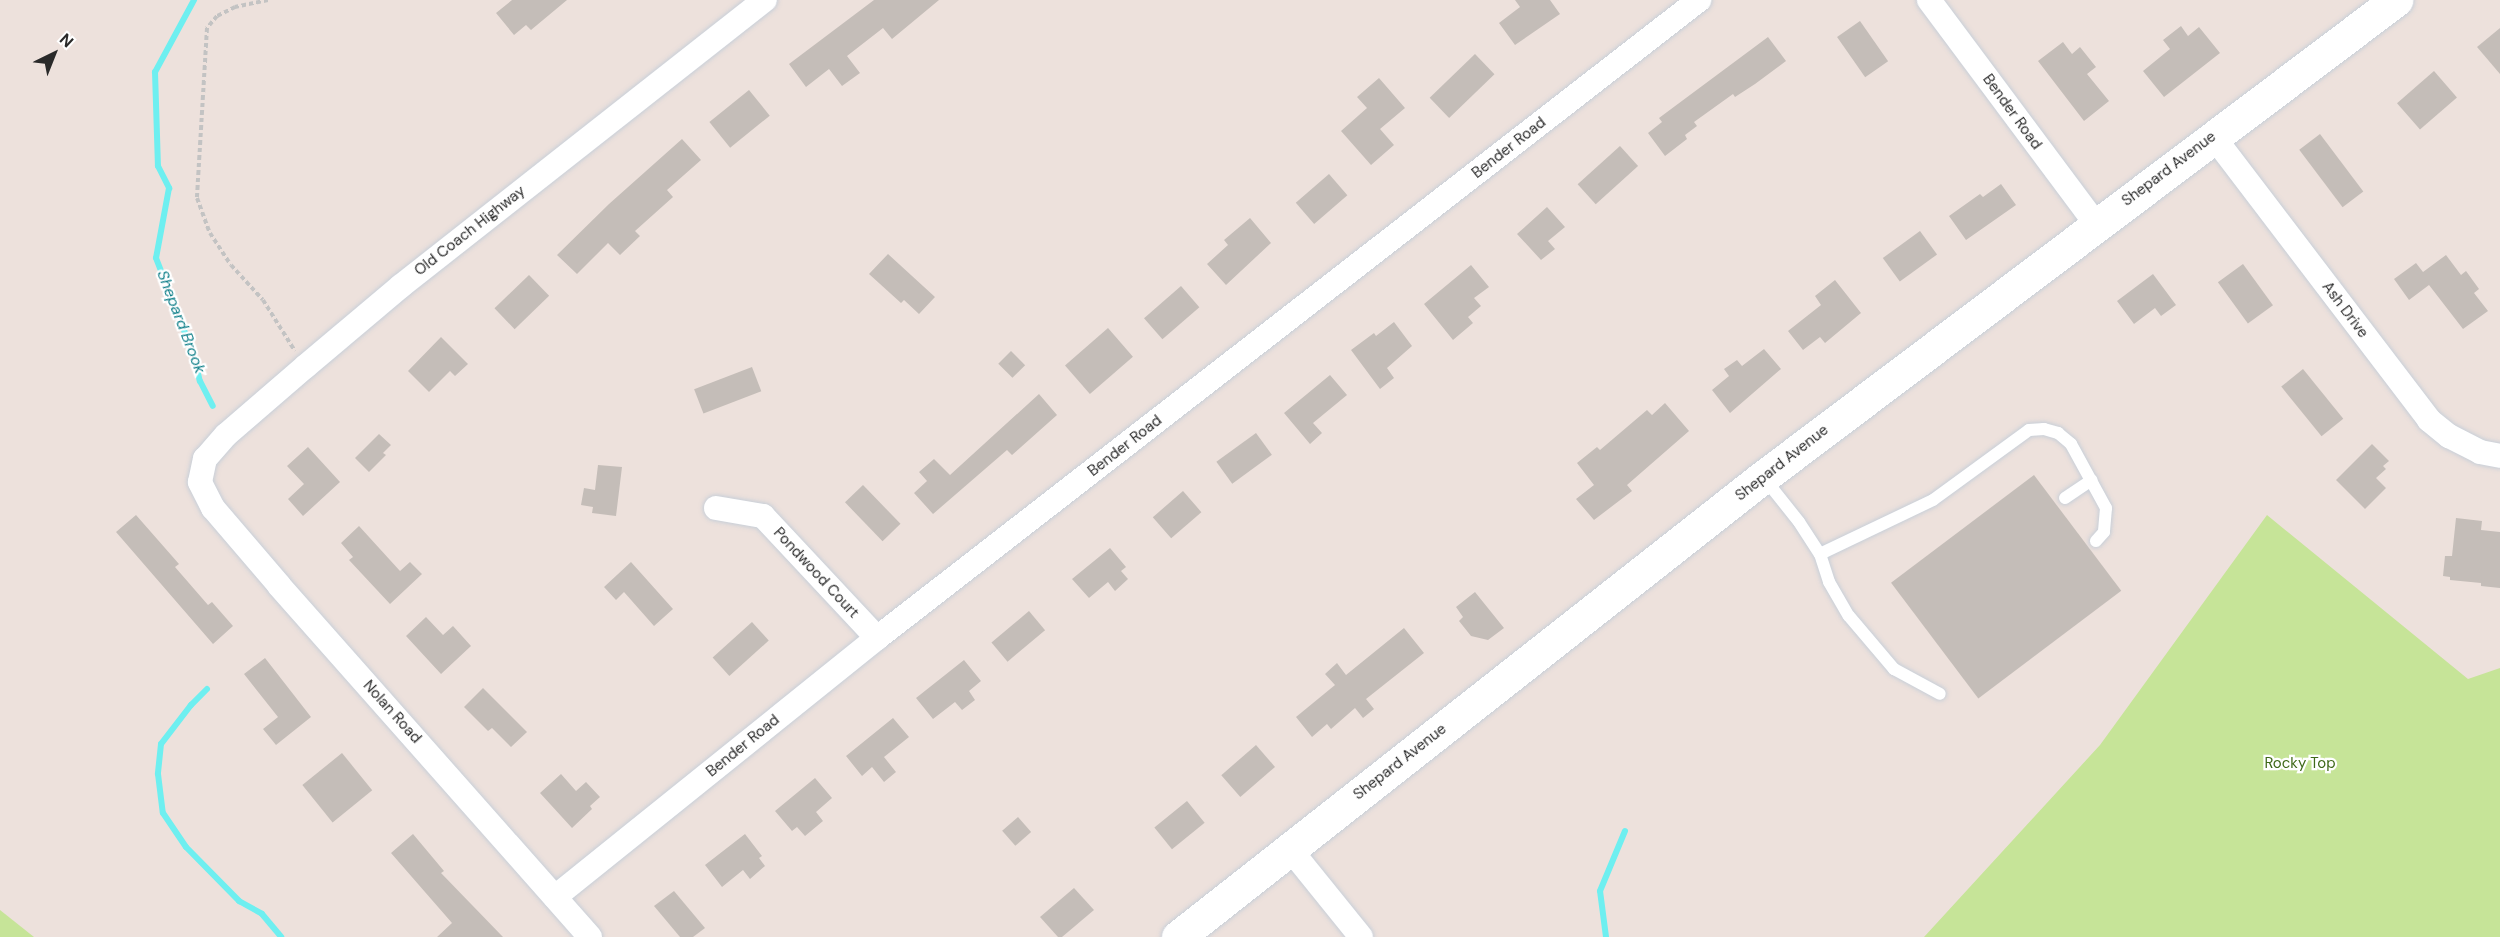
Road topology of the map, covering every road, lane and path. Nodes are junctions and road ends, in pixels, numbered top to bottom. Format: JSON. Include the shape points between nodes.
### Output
{"nodes":[{"id":1,"x":268,"y":0,"type":"edge"},
{"id":2,"x":765,"y":0,"type":"edge"},
{"id":3,"x":1699,"y":0,"type":"edge"},
{"id":4,"x":1929,"y":0,"type":"edge"},
{"id":5,"x":2393,"y":1,"type":"edge"},
{"id":6,"x":2213,"y":136,"type":"junction"},
{"id":7,"x":2096,"y":224,"type":"junction"},
{"id":8,"x":306,"y":366,"type":"junction"},
{"id":9,"x":2500,"y":456,"type":"edge"},
{"id":10,"x":1763,"y":477,"type":"junction"},
{"id":11,"x":2092,"y":480,"type":"junction"},
{"id":12,"x":200,"y":482,"type":"joint"},
{"id":13,"x":2065,"y":498,"type":"dead end"},
{"id":14,"x":716,"y":508,"type":"dead end"},
{"id":15,"x":2096,"y":541,"type":"dead end"},
{"id":16,"x":1820,"y":554,"type":"junction"},
{"id":17,"x":877,"y":638,"type":"junction"},
{"id":18,"x":1940,"y":694,"type":"dead end"},
{"id":19,"x":1290,"y":849,"type":"junction"},
{"id":20,"x":555,"y":897,"type":"junction"},
{"id":21,"x":590,"y":937,"type":"edge"},
{"id":22,"x":1178,"y":937,"type":"edge"},
{"id":23,"x":1361,"y":937,"type":"edge"}],
"edges":[{"from":1,"to":8,"type":"path","via":[[235,7],[217,16],[207,28],[197,198],[215,241],[263,300]]},
{"from":2,"to":8,"type":"street","name":"Old Coach Highway","via":[[401,286]]},
{"from":3,"to":17,"type":"street","name":"Bender Road"},
{"from":4,"to":7,"type":"street","name":"Bender Road"},
{"from":5,"to":6,"type":"main road","name":"Shepard Avenue"},
{"from":6,"to":7,"type":"main road","name":"Shepard Avenue"},
{"from":6,"to":9,"type":"street","name":"Ash Drive","via":[[2429,420],[2480,452]]},
{"from":7,"to":10,"type":"main road","name":"Shepard Avenue"},
{"from":8,"to":12,"type":"street","name":"Old Coach Highway","via":[[226,435],[205,459]]},
{"from":10,"to":16,"type":"lane"},
{"from":10,"to":19,"type":"main road","name":"Shepard Avenue"},
{"from":11,"to":13,"type":"lane"},
{"from":11,"to":15,"type":"lane","via":[[2106,508],[2107,521]]},
{"from":11,"to":16,"type":"lane","via":[[2071,444],[2044,429],[2029,430],[1933,500]]},
{"from":12,"to":20,"type":"street","name":"Nolan Road","via":[[213,508]]},
{"from":14,"to":17,"type":"street","name":"Pondwood Court","via":[[763,516]]},
{"from":16,"to":18,"type":"lane","via":[[1829,582],[1849,616],[1894,669]]},
{"from":17,"to":20,"type":"street","name":"Bender Road"},
{"from":19,"to":22,"type":"main road","name":"Shepard Avenue"},
{"from":19,"to":23,"type":"street"},
{"from":20,"to":21,"type":"street","name":"Nolan Road"}]}
